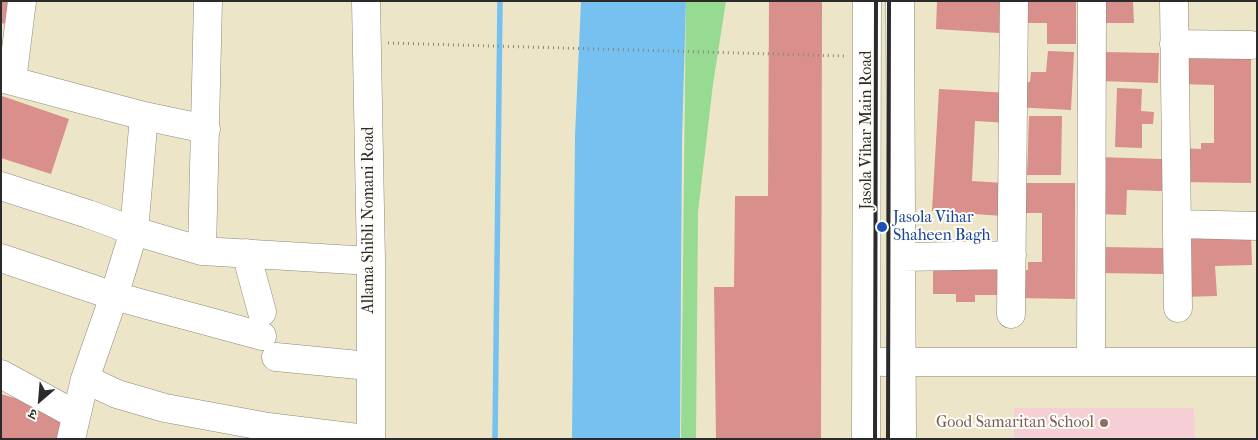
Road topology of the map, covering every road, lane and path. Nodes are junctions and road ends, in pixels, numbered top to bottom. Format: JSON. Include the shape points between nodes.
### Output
{"nodes":[{"id":1,"x":22,"y":1,"type":"edge"},
{"id":2,"x":208,"y":1,"type":"edge"},
{"id":3,"x":366,"y":1,"type":"edge"},
{"id":4,"x":867,"y":1,"type":"edge"},
{"id":5,"x":900,"y":1,"type":"edge"},
{"id":6,"x":1014,"y":1,"type":"edge"},
{"id":7,"x":1092,"y":1,"type":"edge"},
{"id":8,"x":1174,"y":1,"type":"edge"},
{"id":9,"x":10,"y":34,"type":"edge"},
{"id":10,"x":367,"y":43,"type":"junction"},
{"id":11,"x":1174,"y":44,"type":"junction"},
{"id":12,"x":1251,"y":45,"type":"dead end"},
{"id":13,"x":849,"y":56,"type":"dead end"},
{"id":14,"x":7,"y":80,"type":"edge"},
{"id":15,"x":144,"y":116,"type":"junction"},
{"id":16,"x":206,"y":128,"type":"junction"},
{"id":17,"x":867,"y":170,"type":"junction"},
{"id":18,"x":902,"y":170,"type":"junction"},
{"id":19,"x":1,"y":186,"type":"edge"},
{"id":20,"x":1177,"y":224,"type":"junction"},
{"id":21,"x":1257,"y":226,"type":"edge"},
{"id":22,"x":134,"y":232,"type":"junction"},
{"id":23,"x":202,"y":251,"type":"junction"},
{"id":24,"x":246,"y":254,"type":"junction"},
{"id":25,"x":1012,"y":255,"type":"junction"},
{"id":26,"x":902,"y":256,"type":"junction"},
{"id":27,"x":1,"y":258,"type":"edge"},
{"id":28,"x":371,"y":261,"type":"junction"},
{"id":29,"x":114,"y":296,"type":"junction"},
{"id":30,"x":1178,"y":308,"type":"dead end"},
{"id":31,"x":1011,"y":314,"type":"dead end"},
{"id":32,"x":267,"y":335,"type":"junction"},
{"id":33,"x":902,"y":361,"type":"junction"},
{"id":34,"x":1091,"y":361,"type":"junction"},
{"id":35,"x":865,"y":362,"type":"junction"},
{"id":36,"x":1257,"y":362,"type":"edge"},
{"id":37,"x":370,"y":366,"type":"junction"},
{"id":38,"x":1,"y":374,"type":"edge"},
{"id":39,"x":85,"y":379,"type":"junction"},
{"id":40,"x":73,"y":427,"type":"edge"},
{"id":41,"x":366,"y":439,"type":"edge"},
{"id":42,"x":371,"y":439,"type":"edge"},
{"id":43,"x":866,"y":439,"type":"edge"},
{"id":44,"x":902,"y":439,"type":"edge"}],
"edges":[{"from":1,"to":9,"type":"street"},
{"from":2,"to":16,"type":"street"},
{"from":3,"to":10,"type":"street","name":"Allama Shibli Nomani Road"},
{"from":4,"to":17,"type":"street","name":"Jasola Vihar Main Road"},
{"from":5,"to":18,"type":"street","name":"Jasola Vihar Main Road"},
{"from":6,"to":25,"type":"street"},
{"from":7,"to":34,"type":"street"},
{"from":8,"to":11,"type":"street"},
{"from":9,"to":14,"type":"street"},
{"from":10,"to":13,"type":"path"},
{"from":10,"to":28,"type":"street","name":"Allama Shibli Nomani Road"},
{"from":11,"to":12,"type":"street"},
{"from":11,"to":20,"type":"street"},
{"from":14,"to":15,"type":"street"},
{"from":15,"to":16,"type":"street"},
{"from":15,"to":22,"type":"street"},
{"from":16,"to":23,"type":"street"},
{"from":17,"to":18,"type":"street"},
{"from":17,"to":35,"type":"street","name":"Jasola Vihar Main Road"},
{"from":18,"to":26,"type":"street","name":"Jasola Vihar Main Road"},
{"from":19,"to":22,"type":"street"},
{"from":20,"to":21,"type":"street"},
{"from":20,"to":30,"type":"street"},
{"from":22,"to":23,"type":"street"},
{"from":22,"to":29,"type":"street"},
{"from":23,"to":24,"type":"street"},
{"from":24,"to":28,"type":"street"},
{"from":24,"to":32,"type":"street"},
{"from":25,"to":26,"type":"street"},
{"from":25,"to":31,"type":"street"},
{"from":26,"to":33,"type":"street","name":"Jasola Vihar Main Road"},
{"from":27,"to":29,"type":"street"},
{"from":28,"to":37,"type":"street","name":"Allama Shibli Nomani Road"},
{"from":29,"to":32,"type":"street"},
{"from":29,"to":39,"type":"street"},
{"from":32,"to":37,"type":"street"},
{"from":33,"to":34,"type":"street"},
{"from":33,"to":35,"type":"street"},
{"from":33,"to":44,"type":"street","name":"Jasola Vihar Main Road"},
{"from":34,"to":36,"type":"street"},
{"from":35,"to":43,"type":"street","name":"Jasola Vihar Main Road"},
{"from":37,"to":42,"type":"street","name":"Allama Shibli Nomani Road"},
{"from":38,"to":40,"type":"street"},
{"from":39,"to":40,"type":"street"},
{"from":39,"to":41,"type":"street","via":[[118,394],[165,408],[268,427]]}]}
